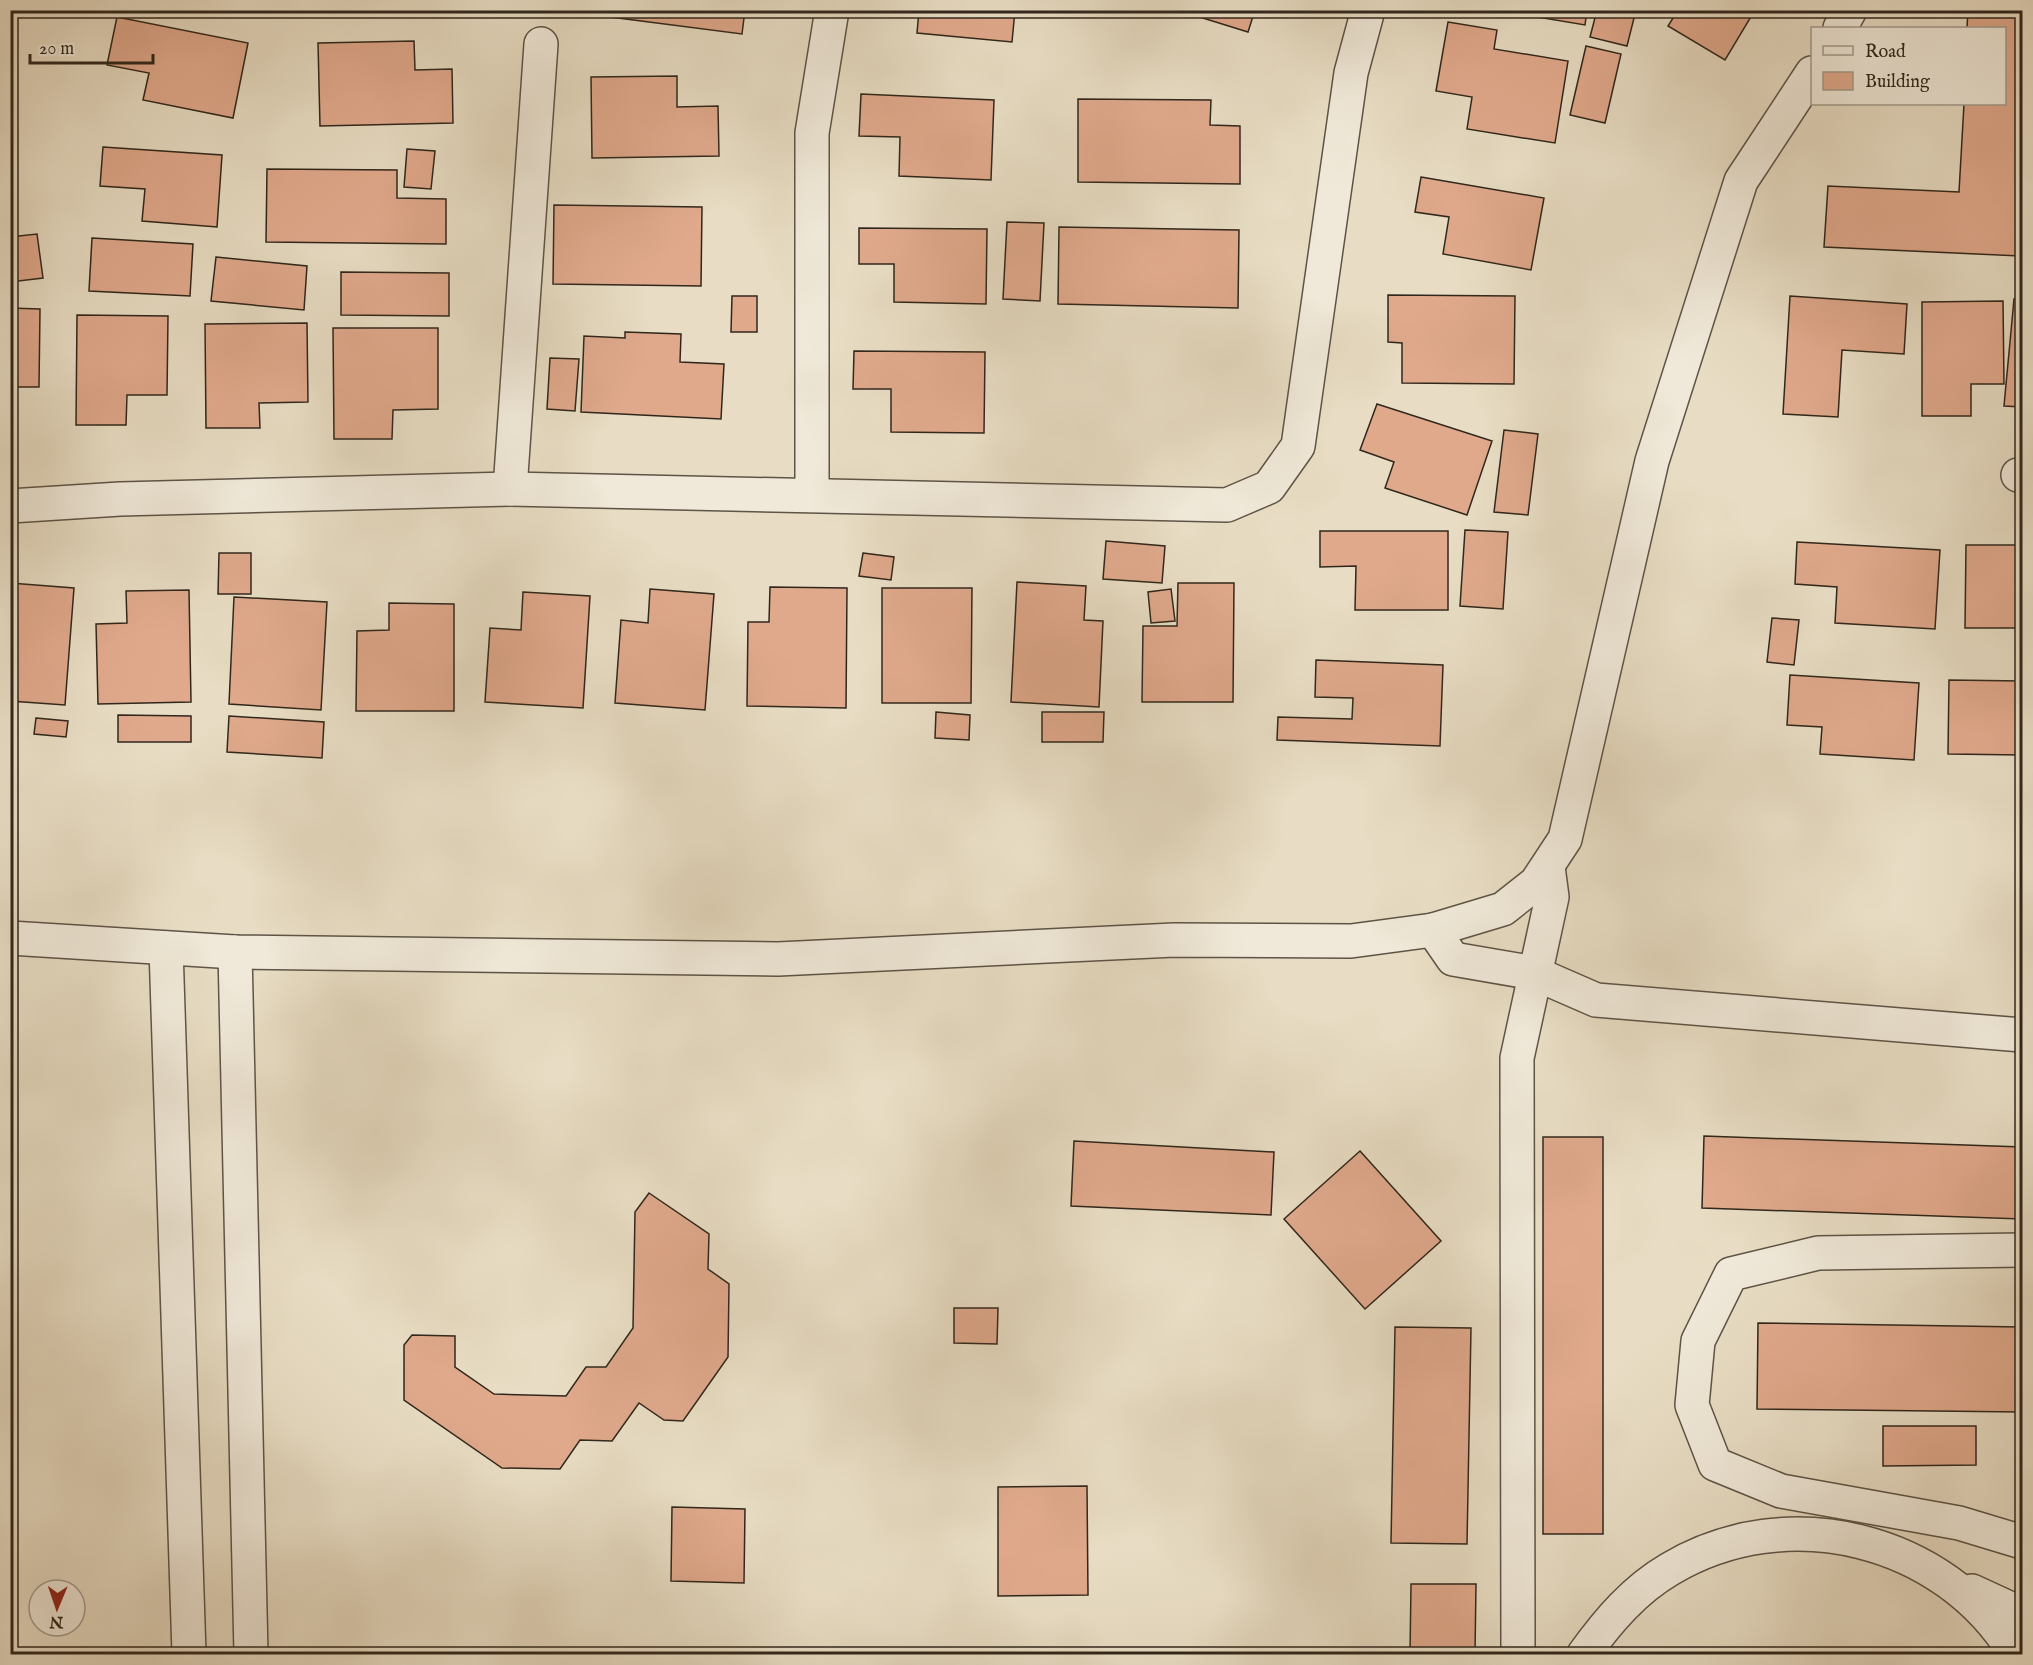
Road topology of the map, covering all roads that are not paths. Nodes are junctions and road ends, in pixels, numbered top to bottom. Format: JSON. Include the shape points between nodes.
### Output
{"nodes":[{"id":1,"x":832,"y":10,"type":"edge"},
{"id":2,"x":1368,"y":10,"type":"edge"},
{"id":3,"x":1850,"y":10,"type":"edge"},
{"id":4,"x":1841,"y":27,"type":"edge"},
{"id":5,"x":541,"y":44,"type":"dead end"},
{"id":6,"x":1811,"y":75,"type":"edge"},
{"id":7,"x":510,"y":489,"type":"junction"},
{"id":8,"x":812,"y":495,"type":"junction"},
{"id":9,"x":10,"y":506,"type":"edge"},
{"id":10,"x":1548,"y":867,"type":"junction"},
{"id":11,"x":1433,"y":930,"type":"junction"},
{"id":12,"x":10,"y":938,"type":"edge"},
{"id":13,"x":166,"y":948,"type":"junction"},
{"id":14,"x":235,"y":952,"type":"junction"},
{"id":15,"x":1534,"y":973,"type":"junction"},
{"id":16,"x":2022,"y":1035,"type":"edge"},
{"id":17,"x":2022,"y":1250,"type":"edge"},
{"id":18,"x":2022,"y":1542,"type":"edge"},
{"id":19,"x":1947,"y":1579,"type":"junction"},
{"id":20,"x":2022,"y":1614,"type":"edge"},
{"id":21,"x":189,"y":1654,"type":"edge"},
{"id":22,"x":251,"y":1654,"type":"edge"},
{"id":23,"x":1518,"y":1654,"type":"edge"},
{"id":24,"x":1584,"y":1654,"type":"edge"},
{"id":25,"x":2016,"y":1654,"type":"edge"}],
"edges":[{"from":1,"to":8,"type":"street","via":[[812,133]]},
{"from":2,"to":8,"type":"street","via":[[1351,73],[1298,446],[1269,487],[1227,505]]},
{"from":3,"to":4,"type":"street"},
{"from":5,"to":7,"type":"street"},
{"from":6,"to":10,"type":"street","via":[[1741,181],[1652,461],[1565,839]]},
{"from":7,"to":8,"type":"street"},
{"from":7,"to":9,"type":"street","via":[[131,498]]},
{"from":10,"to":11,"type":"street","via":[[1536,883],[1503,909]]},
{"from":10,"to":15,"type":"street","via":[[1552,897]]},
{"from":11,"to":14,"type":"street","via":[[1351,941],[1174,940],[778,959]]},
{"from":11,"to":15,"type":"street","via":[[1453,959]]},
{"from":12,"to":13,"type":"street"},
{"from":13,"to":14,"type":"street"},
{"from":13,"to":21,"type":"street"},
{"from":14,"to":22,"type":"street"},
{"from":15,"to":16,"type":"street","via":[[1596,1000]]},
{"from":15,"to":23,"type":"street","via":[[1517,1058]]},
{"from":17,"to":18,"type":"street","via":[[1818,1254],[1731,1274],[1698,1341],[1692,1405],[1715,1464],[1770,1487],[1959,1522]]},
{"from":19,"to":20,"type":"street"},
{"from":19,"to":24,"type":"street","via":[[1872,1543],[1831,1535],[1747,1539],[1707,1550],[1670,1569],[1636,1593],[1606,1623]]},
{"from":19,"to":25,"type":"street","via":[[1979,1606]]}]}
